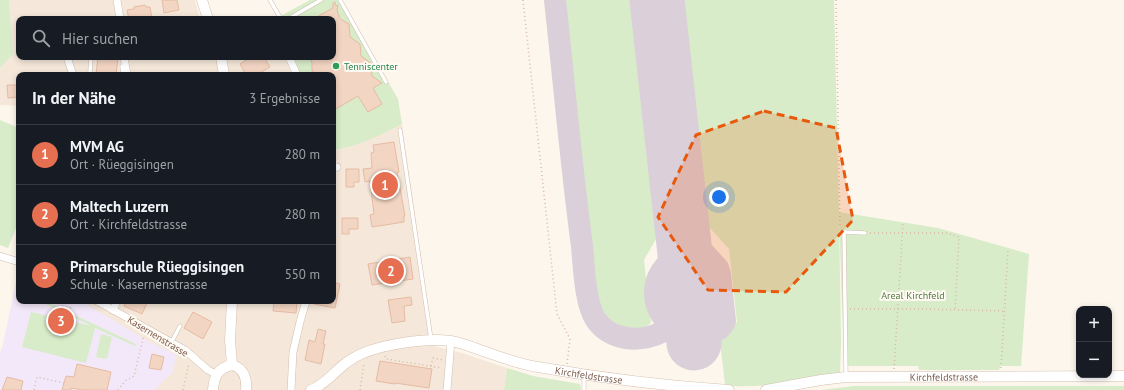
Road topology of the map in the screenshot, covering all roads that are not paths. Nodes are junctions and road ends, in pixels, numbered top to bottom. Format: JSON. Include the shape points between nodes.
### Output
{"nodes":[{"id":1,"x":117,"y":0,"type":"edge"},
{"id":2,"x":202,"y":0,"type":"edge"},
{"id":3,"x":270,"y":0,"type":"edge"},
{"id":4,"x":321,"y":0,"type":"edge"},
{"id":5,"x":340,"y":0,"type":"edge"},
{"id":6,"x":120,"y":16,"type":"edge"},
{"id":7,"x":207,"y":16,"type":"edge"},
{"id":8,"x":279,"y":16,"type":"edge"},
{"id":9,"x":293,"y":16,"type":"edge"},
{"id":10,"x":68,"y":60,"type":"edge"},
{"id":11,"x":91,"y":60,"type":"edge"},
{"id":12,"x":121,"y":60,"type":"edge"},
{"id":13,"x":124,"y":60,"type":"edge"},
{"id":14,"x":222,"y":60,"type":"edge"},
{"id":15,"x":290,"y":60,"type":"edge"},
{"id":16,"x":72,"y":72,"type":"edge"},
{"id":17,"x":90,"y":72,"type":"dead end"},
{"id":18,"x":123,"y":72,"type":"edge"},
{"id":19,"x":126,"y":72,"type":"edge"},
{"id":20,"x":224,"y":72,"type":"edge"},
{"id":21,"x":296,"y":72,"type":"edge"},
{"id":22,"x":386,"y":82,"type":"dead end"},
{"id":23,"x":400,"y":130,"type":"dead end"},
{"id":24,"x":865,"y":233,"type":"road end"},
{"id":25,"x":0,"y":256,"type":"edge"},
{"id":26,"x":16,"y":261,"type":"edge"},
{"id":27,"x":102,"y":304,"type":"edge"},
{"id":28,"x":116,"y":304,"type":"edge"},
{"id":29,"x":232,"y":304,"type":"edge"},
{"id":30,"x":305,"y":304,"type":"edge"},
{"id":31,"x":113,"y":310,"type":"junction"},
{"id":32,"x":180,"y":326,"type":"dead end"},
{"id":33,"x":432,"y":340,"type":"junction"},
{"id":34,"x":451,"y":341,"type":"junction"},
{"id":35,"x":171,"y":342,"type":"junction"},
{"id":36,"x":232,"y":365,"type":"junction"},
{"id":37,"x":584,"y":374,"type":"junction"},
{"id":38,"x":217,"y":375,"type":"junction"},
{"id":39,"x":1124,"y":376,"type":"edge"},
{"id":40,"x":846,"y":377,"type":"junction"},
{"id":41,"x":213,"y":390,"type":"edge"},
{"id":42,"x":246,"y":390,"type":"edge"},
{"id":43,"x":291,"y":390,"type":"edge"},
{"id":44,"x":311,"y":390,"type":"edge"},
{"id":45,"x":447,"y":390,"type":"edge"},
{"id":46,"x":584,"y":390,"type":"edge"},
{"id":47,"x":729,"y":390,"type":"edge"},
{"id":48,"x":766,"y":390,"type":"edge"}],
"edges":[{"from":1,"to":6,"type":"street"},
{"from":2,"to":7,"type":"street"},
{"from":3,"to":8,"type":"lane"},
{"from":4,"to":9,"type":"lane"},
{"from":5,"to":22,"type":"lane"},
{"from":10,"to":16,"type":"street"},
{"from":11,"to":17,"type":"lane"},
{"from":12,"to":18,"type":"lane"},
{"from":13,"to":19,"type":"street"},
{"from":14,"to":20,"type":"street"},
{"from":15,"to":21,"type":"street"},
{"from":23,"to":33,"type":"lane"},
{"from":24,"to":40,"type":"lane","via":[[844,232]]},
{"from":25,"to":26,"type":"street"},
{"from":27,"to":31,"type":"street","name":"Kasernenstrasse"},
{"from":28,"to":31,"type":"street"},
{"from":29,"to":36,"type":"street"},
{"from":30,"to":43,"type":"street","via":[[293,352]]},
{"from":31,"to":35,"type":"street","name":"Kasernenstrasse"},
{"from":32,"to":35,"type":"lane"},
{"from":33,"to":34,"type":"street","name":"Kirchfeldstrasse"},
{"from":33,"to":44,"type":"street","name":"Kirchfeldstrasse","via":[[381,347],[362,354]]},
{"from":34,"to":37,"type":"street","name":"Kirchfeldstrasse","via":[[517,363]]},
{"from":34,"to":45,"type":"street"},
{"from":35,"to":38,"type":"street","name":"Kasernenstrasse"},
{"from":36,"to":38,"type":"street","via":[[223,368]]},
{"from":36,"to":42,"type":"street","via":[[239,368],[245,377]]},
{"from":37,"to":46,"type":"lane"},
{"from":37,"to":47,"type":"street","name":"Kirchfeldstrasse"},
{"from":38,"to":41,"type":"street"},
{"from":39,"to":40,"type":"street","name":"Kirchfeldstrasse"},
{"from":40,"to":48,"type":"street","name":"Kirchfeldstrasse"}]}
